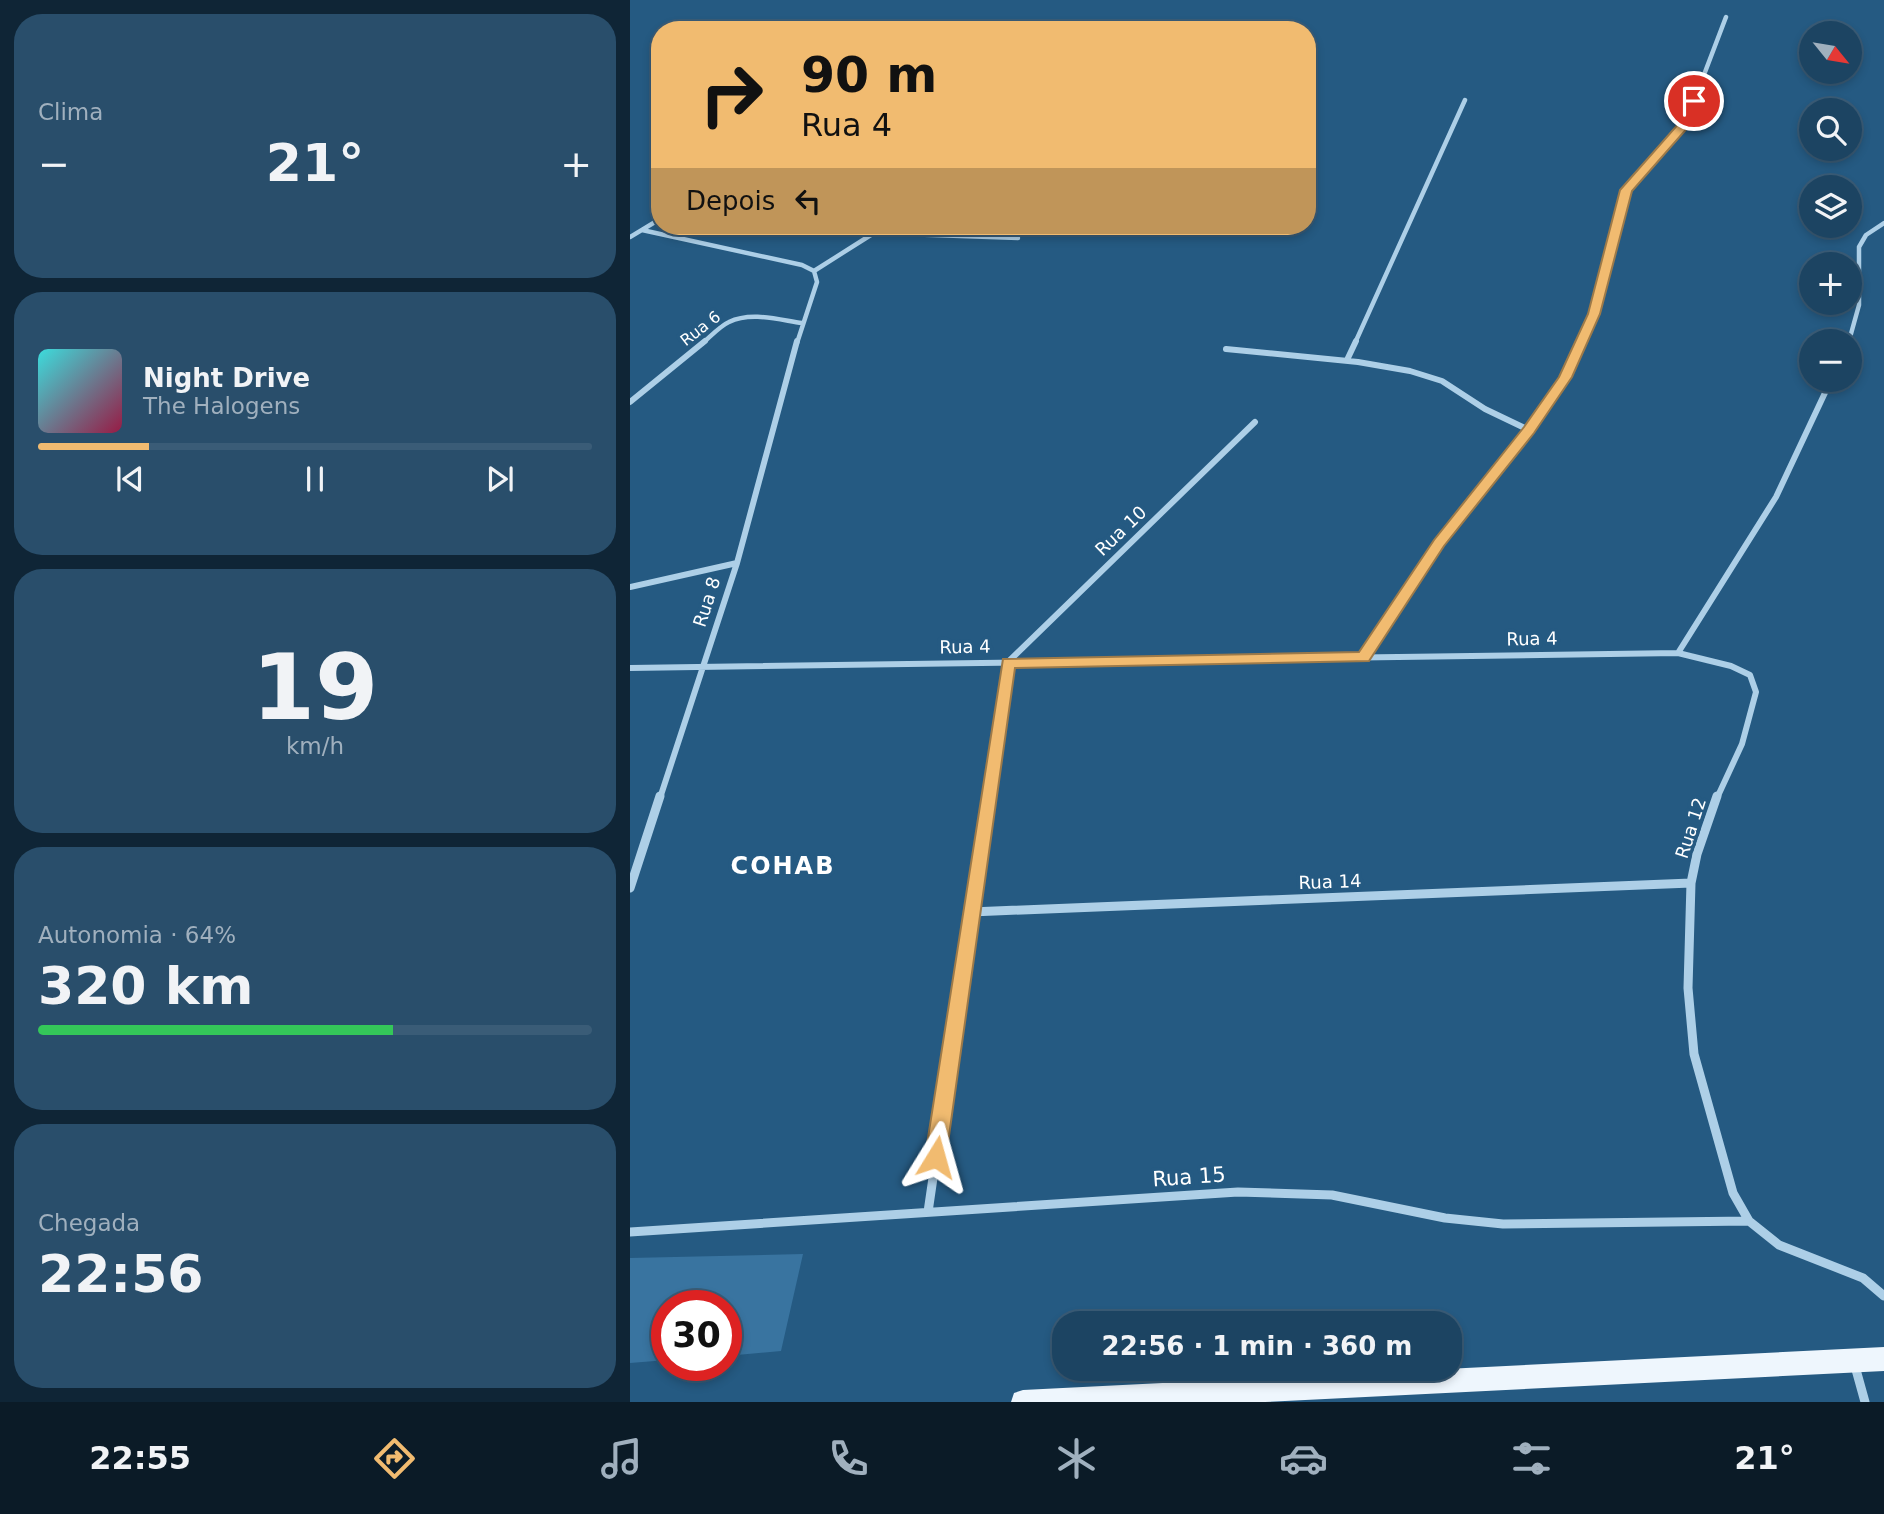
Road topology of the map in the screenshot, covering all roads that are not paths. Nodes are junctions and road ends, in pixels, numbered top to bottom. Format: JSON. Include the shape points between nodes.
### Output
{"nodes":[{"id":1,"x":1726,"y":17,"type":"dead end"},
{"id":2,"x":1465,"y":100,"type":"dead end"},
{"id":3,"x":1884,"y":223,"type":"edge"},
{"id":4,"x":651,"y":224,"type":"edge"},
{"id":5,"x":642,"y":230,"type":"junction"},
{"id":6,"x":651,"y":232,"type":"edge"},
{"id":7,"x":665,"y":235,"type":"edge"},
{"id":8,"x":871,"y":235,"type":"edge"},
{"id":9,"x":932,"y":235,"type":"edge"},
{"id":10,"x":630,"y":237,"type":"edge"},
{"id":11,"x":1018,"y":238,"type":"dead end"},
{"id":12,"x":814,"y":271,"type":"junction"},
{"id":13,"x":802,"y":323,"type":"junction"},
{"id":14,"x":1854,"y":329,"type":"edge"},
{"id":15,"x":1226,"y":349,"type":"dead end"},
{"id":16,"x":1347,"y":360,"type":"junction"},
{"id":17,"x":1825,"y":392,"type":"edge"},
{"id":18,"x":630,"y":402,"type":"edge"},
{"id":19,"x":1255,"y":422,"type":"dead end"},
{"id":20,"x":1529,"y":430,"type":"junction"},
{"id":21,"x":737,"y":563,"type":"junction"},
{"id":22,"x":630,"y":587,"type":"edge"},
{"id":23,"x":1678,"y":653,"type":"junction"},
{"id":24,"x":1364,"y":658,"type":"junction"},
{"id":25,"x":1008,"y":662,"type":"junction"},
{"id":26,"x":703,"y":667,"type":"junction"},
{"id":27,"x":630,"y":668,"type":"edge"},
{"id":28,"x":1691,"y":884,"type":"junction"},
{"id":29,"x":630,"y":888,"type":"edge"},
{"id":30,"x":971,"y":912,"type":"junction"},
{"id":31,"x":928,"y":1212,"type":"junction"},
{"id":32,"x":1749,"y":1221,"type":"junction"},
{"id":33,"x":630,"y":1232,"type":"edge"},
{"id":34,"x":1884,"y":1296,"type":"edge"},
{"id":35,"x":1884,"y":1359,"type":"edge"},
{"id":36,"x":1853,"y":1360,"type":"junction"},
{"id":37,"x":1023,"y":1402,"type":"edge"},
{"id":38,"x":1865,"y":1402,"type":"edge"}],
"edges":[{"from":1,"to":20,"type":"street","via":[[1686,122],[1626,190],[1594,314],[1566,377]]},
{"from":2,"to":16,"type":"street"},
{"from":3,"to":14,"type":"street","via":[[1862,240],[1856,252],[1861,285]]},
{"from":4,"to":5,"type":"street"},
{"from":5,"to":6,"type":"street"},
{"from":5,"to":10,"type":"street"},
{"from":7,"to":12,"type":"street"},
{"from":8,"to":12,"type":"street"},
{"from":9,"to":11,"type":"street"},
{"from":12,"to":13,"type":"street","name":"Rua 8","via":[[817,282]]},
{"from":13,"to":18,"type":"street","name":"Rua 6","via":[[754,317],[728,322]]},
{"from":13,"to":21,"type":"street","name":"Rua 8"},
{"from":15,"to":16,"type":"street"},
{"from":16,"to":20,"type":"street","via":[[1437,379]]},
{"from":17,"to":23,"type":"street","via":[[1776,497]]},
{"from":19,"to":25,"type":"street","name":"Rua 10"},
{"from":20,"to":24,"type":"street","via":[[1439,543]]},
{"from":21,"to":22,"type":"street"},
{"from":21,"to":26,"type":"street","name":"Rua 8"},
{"from":23,"to":24,"type":"street","name":"Rua 4"},
{"from":23,"to":28,"type":"street","name":"Rua 12","via":[[1750,675],[1756,692],[1742,744],[1701,841]]},
{"from":24,"to":25,"type":"street","name":"Rua 4"},
{"from":25,"to":26,"type":"street","name":"Rua 4"},
{"from":25,"to":30,"type":"street"},
{"from":26,"to":27,"type":"street","name":"Rua 4"},
{"from":26,"to":29,"type":"street","name":"Rua 8"},
{"from":28,"to":30,"type":"street","name":"Rua 14"},
{"from":28,"to":32,"type":"street","name":"Rua 12","via":[[1688,988],[1694,1054],[1733,1194]]},
{"from":30,"to":31,"type":"street"},
{"from":31,"to":32,"type":"street","name":"Rua 15","via":[[1238,1192],[1332,1195],[1445,1218],[1503,1224]]},
{"from":31,"to":33,"type":"street","name":"Rua 15"},
{"from":32,"to":34,"type":"street","name":"Rua 12","via":[[1779,1245],[1863,1278]]},
{"from":35,"to":36,"type":"main road"},
{"from":36,"to":37,"type":"main road"},
{"from":36,"to":38,"type":"street"}]}
